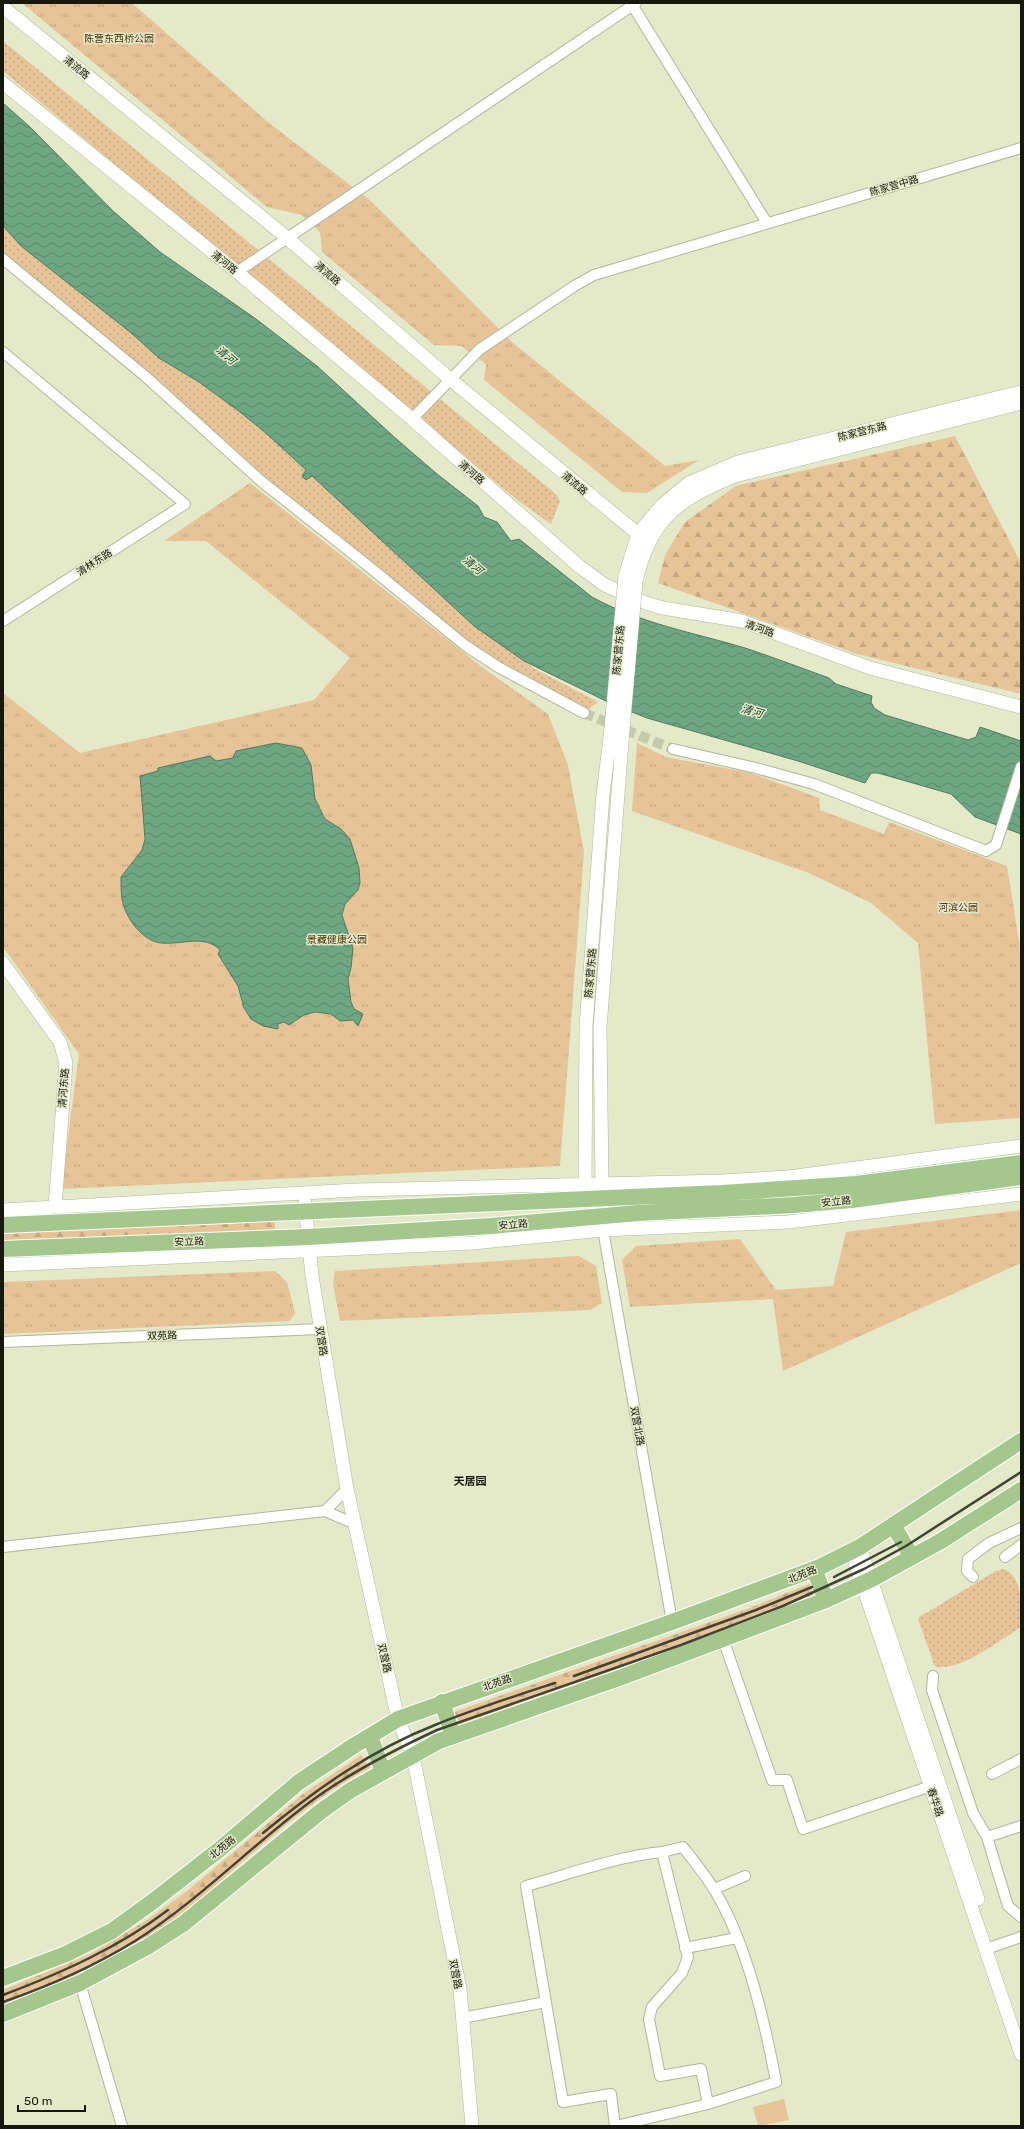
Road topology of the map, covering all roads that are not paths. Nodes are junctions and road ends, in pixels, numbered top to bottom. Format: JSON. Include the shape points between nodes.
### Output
{"nodes":[{"id":1,"x":633,"y":4,"type":"edge"},
{"id":2,"x":3,"y":7,"type":"edge"},
{"id":3,"x":3,"y":83,"type":"edge"},
{"id":4,"x":1021,"y":148,"type":"edge"},
{"id":5,"x":767,"y":223,"type":"junction"},
{"id":6,"x":286,"y":237,"type":"junction"},
{"id":7,"x":3,"y":259,"type":"edge"},
{"id":8,"x":237,"y":272,"type":"junction"},
{"id":9,"x":3,"y":352,"type":"edge"},
{"id":10,"x":450,"y":378,"type":"junction"},
{"id":11,"x":1021,"y":392,"type":"edge"},
{"id":12,"x":1021,"y":403,"type":"edge"},
{"id":13,"x":412,"y":419,"type":"junction"},
{"id":14,"x":638,"y":534,"type":"junction"},
{"id":15,"x":649,"y":543,"type":"junction"},
{"id":16,"x":630,"y":579,"type":"junction"},
{"id":17,"x":3,"y":621,"type":"edge"},
{"id":18,"x":1021,"y":707,"type":"edge"},
{"id":19,"x":584,"y":713,"type":"tunnel mouth"},
{"id":20,"x":616,"y":740,"type":"junction"},
{"id":21,"x":673,"y":749,"type":"tunnel mouth"},
{"id":22,"x":1021,"y":767,"type":"edge"},
{"id":23,"x":3,"y":963,"type":"edge"},
{"id":24,"x":1021,"y":1146,"type":"edge"},
{"id":25,"x":1021,"y":1163,"type":"edge"},
{"id":26,"x":1021,"y":1177,"type":"edge"},
{"id":27,"x":585,"y":1184,"type":"junction"},
{"id":28,"x":602,"y":1184,"type":"junction"},
{"id":29,"x":305,"y":1191,"type":"junction"},
{"id":30,"x":1021,"y":1194,"type":"edge"},
{"id":31,"x":55,"y":1207,"type":"junction"},
{"id":32,"x":3,"y":1210,"type":"edge"},
{"id":33,"x":306,"y":1210,"type":"junction"},
{"id":34,"x":3,"y":1225,"type":"edge"},
{"id":35,"x":603,"y":1230,"type":"junction"},
{"id":36,"x":308,"y":1244,"type":"junction"},
{"id":37,"x":3,"y":1249,"type":"edge"},
{"id":38,"x":3,"y":1264,"type":"edge"},
{"id":39,"x":320,"y":1329,"type":"junction"},
{"id":40,"x":3,"y":1342,"type":"edge"},
{"id":41,"x":1021,"y":1441,"type":"edge"},
{"id":42,"x":347,"y":1489,"type":"junction"},
{"id":43,"x":1020,"y":1491,"type":"edge"},
{"id":44,"x":325,"y":1511,"type":"junction"},
{"id":45,"x":354,"y":1524,"type":"junction"},
{"id":46,"x":893,"y":1526,"type":"junction"},
{"id":47,"x":1021,"y":1528,"type":"edge"},
{"id":48,"x":1021,"y":1545,"type":"edge"},
{"id":49,"x":3,"y":1547,"type":"edge"},
{"id":50,"x":856,"y":1549,"type":"junction"},
{"id":51,"x":912,"y":1557,"type":"junction"},
{"id":52,"x":1004,"y":1558,"type":"dead end"},
{"id":53,"x":814,"y":1569,"type":"junction"},
{"id":54,"x":973,"y":1578,"type":"dead end"},
{"id":55,"x":867,"y":1582,"type":"junction"},
{"id":56,"x":826,"y":1600,"type":"junction"},
{"id":57,"x":672,"y":1622,"type":"junction"},
{"id":58,"x":723,"y":1639,"type":"junction"},
{"id":59,"x":932,"y":1676,"type":"dead end"},
{"id":60,"x":442,"y":1702,"type":"junction"},
{"id":61,"x":398,"y":1718,"type":"junction"},
{"id":62,"x":370,"y":1736,"type":"junction"},
{"id":63,"x":453,"y":1736,"type":"junction"},
{"id":64,"x":412,"y":1756,"type":"junction"},
{"id":65,"x":1021,"y":1759,"type":"edge"},
{"id":66,"x":383,"y":1772,"type":"junction"},
{"id":67,"x":992,"y":1774,"type":"dead end"},
{"id":68,"x":931,"y":1786,"type":"junction"},
{"id":69,"x":1021,"y":1826,"type":"edge"},
{"id":70,"x":987,"y":1837,"type":"junction"},
{"id":71,"x":662,"y":1852,"type":"junction"},
{"id":72,"x":745,"y":1876,"type":"dead end"},
{"id":73,"x":714,"y":1889,"type":"junction"},
{"id":74,"x":1021,"y":1917,"type":"edge"},
{"id":75,"x":1021,"y":1937,"type":"edge"},
{"id":76,"x":737,"y":1938,"type":"junction"},
{"id":77,"x":686,"y":1948,"type":"junction"},
{"id":78,"x":990,"y":1948,"type":"junction"},
{"id":79,"x":3,"y":1978,"type":"edge"},
{"id":80,"x":80,"y":1983,"type":"junction"},
{"id":81,"x":546,"y":2002,"type":"junction"},
{"id":82,"x":3,"y":2014,"type":"edge"},
{"id":83,"x":517,"y":2014,"type":"dead end"},
{"id":84,"x":462,"y":2018,"type":"junction"},
{"id":85,"x":496,"y":2018,"type":"dead end"},
{"id":86,"x":1021,"y":2026,"type":"edge"},
{"id":87,"x":1021,"y":2054,"type":"edge"},
{"id":88,"x":708,"y":2104,"type":"junction"},
{"id":89,"x":122,"y":2126,"type":"edge"},
{"id":90,"x":472,"y":2126,"type":"edge"},
{"id":91,"x":615,"y":2126,"type":"edge"}],
"edges":[{"from":1,"to":5,"type":"street"},
{"from":1,"to":6,"type":"street"},
{"from":2,"to":6,"type":"street","name":"清流路"},
{"from":3,"to":8,"type":"street","name":"清河路"},
{"from":4,"to":5,"type":"street","name":"陈家营中路"},
{"from":5,"to":10,"type":"street","name":"陈家营中路","via":[[594,275],[480,349]]},
{"from":6,"to":8,"type":"street"},
{"from":6,"to":10,"type":"street","name":"清流路"},
{"from":7,"to":19,"type":"street","via":[[145,376],[260,481],[367,564],[466,646],[498,667]]},
{"from":8,"to":13,"type":"street","name":"清河路"},
{"from":9,"to":17,"type":"street","name":"清林东路","via":[[186,504]]},
{"from":10,"to":13,"type":"street","name":"陈家营中路"},
{"from":10,"to":14,"type":"street","name":"清流路"},
{"from":11,"to":14,"type":"street","name":"陈家营东路","via":[[738,462],[689,484],[662,505]]},
{"from":12,"to":15,"type":"street","name":"陈家营东路","via":[[735,476],[708,487],[676,507],[665,518]]},
{"from":13,"to":18,"type":"street","name":"清河路","via":[[580,567],[605,585],[658,606],[742,621],[870,668]]},
{"from":14,"to":15,"type":"street","name":"清流路"},
{"from":14,"to":16,"type":"street","name":"陈家营东路"},
{"from":15,"to":16,"type":"street","name":"陈家营东路"},
{"from":16,"to":20,"type":"street","name":"陈家营东路","bridge":true},
{"from":20,"to":27,"type":"street","name":"陈家营东路","via":[[604,794],[586,1027]]},
{"from":20,"to":28,"type":"street","name":"陈家营东路","via":[[600,1028]]},
{"from":21,"to":22,"type":"street","via":[[814,784],[986,851],[996,845]]},
{"from":23,"to":31,"type":"street","name":"清河东路","via":[[60,1042],[66,1063]]},
{"from":24,"to":28,"type":"street","via":[[789,1177]]},
{"from":25,"to":33,"type":"main road","name":"安立路","via":[[856,1184],[791,1189]]},
{"from":26,"to":36,"type":"main road","name":"安立路","via":[[852,1200],[638,1214]]},
{"from":27,"to":28,"type":"street"},
{"from":27,"to":29,"type":"street"},
{"from":29,"to":31,"type":"street"},
{"from":29,"to":33,"type":"street","name":"双营路"},
{"from":30,"to":35,"type":"street","name":"安立路","via":[[788,1222]]},
{"from":31,"to":32,"type":"street"},
{"from":33,"to":34,"type":"main road","name":"安立路"},
{"from":33,"to":36,"type":"street","name":"双营路"},
{"from":35,"to":36,"type":"street","name":"安立路","via":[[473,1243]]},
{"from":35,"to":57,"type":"street","name":"双营北路"},
{"from":36,"to":37,"type":"main road","name":"安立路"},
{"from":36,"to":38,"type":"street","name":"安立路"},
{"from":36,"to":39,"type":"street","name":"双营路"},
{"from":39,"to":40,"type":"street","name":"双苑路"},
{"from":39,"to":42,"type":"street","name":"双营路"},
{"from":41,"to":46,"type":"main road","name":"北苑路"},
{"from":42,"to":44,"type":"street"},
{"from":42,"to":45,"type":"street","name":"双营路"},
{"from":43,"to":51,"type":"main road"},
{"from":44,"to":45,"type":"street"},
{"from":44,"to":49,"type":"street"},
{"from":45,"to":61,"type":"street","name":"双营路"},
{"from":46,"to":50,"type":"main road","name":"北苑路"},
{"from":46,"to":51,"type":"main road"},
{"from":47,"to":54,"type":"street","via":[[989,1543],[968,1559],[967,1571]]},
{"from":48,"to":52,"type":"street"},
{"from":50,"to":53,"type":"main road","name":"北苑路"},
{"from":50,"to":55,"type":"street","name":"春华路"},
{"from":51,"to":55,"type":"main road"},
{"from":53,"to":56,"type":"main road"},
{"from":53,"to":57,"type":"main road","name":"北苑路"},
{"from":55,"to":56,"type":"main road"},
{"from":55,"to":68,"type":"street","name":"春华路"},
{"from":55,"to":78,"type":"street","name":"春华路"},
{"from":56,"to":58,"type":"main road"},
{"from":57,"to":60,"type":"main road","name":"北苑路"},
{"from":58,"to":63,"type":"main road"},
{"from":58,"to":68,"type":"street","via":[[772,1780],[787,1780],[803,1829]]},
{"from":59,"to":70,"type":"street","via":[[932,1690],[973,1813]]},
{"from":60,"to":61,"type":"main road","name":"北苑路"},
{"from":60,"to":63,"type":"main road"},
{"from":61,"to":62,"type":"main road","name":"北苑路"},
{"from":61,"to":64,"type":"street","name":"双营路"},
{"from":62,"to":66,"type":"main road"},
{"from":62,"to":79,"type":"main road","name":"北苑路","via":[[299,1782],[220,1849],[112,1931],[66,1954]]},
{"from":63,"to":64,"type":"main road"},
{"from":64,"to":66,"type":"main road"},
{"from":64,"to":84,"type":"street","name":"双营路","via":[[460,1989]]},
{"from":65,"to":67,"type":"street"},
{"from":66,"to":80,"type":"main road","via":[[320,1812],[184,1924]]},
{"from":68,"to":78,"type":"street","name":"春华路"},
{"from":69,"to":70,"type":"street"},
{"from":70,"to":74,"type":"street","via":[[1008,1906]]},
{"from":71,"to":73,"type":"street","via":[[683,1847]]},
{"from":71,"to":77,"type":"street"},
{"from":71,"to":81,"type":"street","via":[[618,1859],[526,1886]]},
{"from":72,"to":73,"type":"street"},
{"from":73,"to":76,"type":"street","via":[[728,1914]]},
{"from":75,"to":78,"type":"street"},
{"from":76,"to":77,"type":"street"},
{"from":76,"to":88,"type":"street","via":[[768,2037],[776,2082]]},
{"from":77,"to":88,"type":"street","via":[[688,1956],[682,1973],[652,2007],[648,2019],[660,2076],[701,2069]]},
{"from":78,"to":86,"type":"street","name":"春华路"},
{"from":78,"to":87,"type":"street","name":"春华路"},
{"from":80,"to":82,"type":"main road"},
{"from":80,"to":89,"type":"street"},
{"from":81,"to":84,"type":"street"},
{"from":81,"to":91,"type":"street","via":[[563,2102],[611,2094]]},
{"from":83,"to":85,"type":"street"},
{"from":84,"to":90,"type":"street","name":"双营路"},
{"from":88,"to":91,"type":"street"}]}
